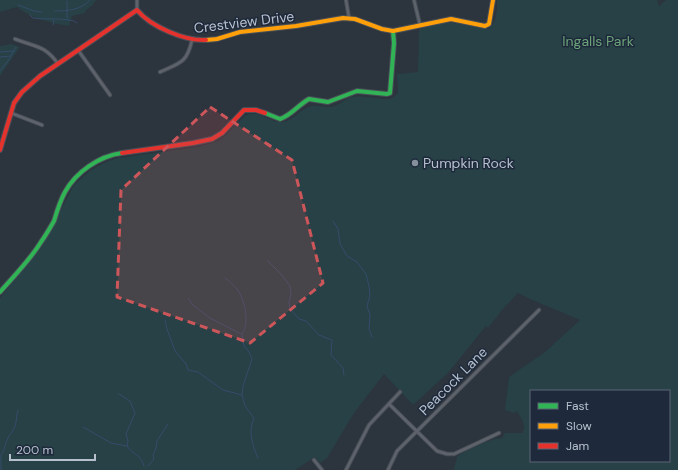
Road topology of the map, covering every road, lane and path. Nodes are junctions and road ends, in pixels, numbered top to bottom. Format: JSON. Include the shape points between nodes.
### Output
{"nodes":[{"id":1,"x":137,"y":0,"type":"edge"},
{"id":2,"x":346,"y":0,"type":"edge"},
{"id":3,"x":414,"y":0,"type":"edge"},
{"id":4,"x":493,"y":0,"type":"edge"},
{"id":5,"x":137,"y":10,"type":"junction"},
{"id":6,"x":349,"y":18,"type":"junction"},
{"id":7,"x":420,"y":25,"type":"junction"},
{"id":8,"x":393,"y":30,"type":"junction"},
{"id":9,"x":15,"y":39,"type":"dead end"},
{"id":10,"x":192,"y":40,"type":"junction"},
{"id":11,"x":78,"y":50,"type":"junction"},
{"id":12,"x":58,"y":64,"type":"junction"},
{"id":13,"x":160,"y":72,"type":"dead end"},
{"id":14,"x":110,"y":95,"type":"dead end"},
{"id":15,"x":10,"y":112,"type":"junction"},
{"id":16,"x":42,"y":125,"type":"dead end"},
{"id":17,"x":0,"y":150,"type":"edge"},
{"id":18,"x":0,"y":292,"type":"edge"},
{"id":19,"x":538,"y":310,"type":"dead end"},
{"id":20,"x":400,"y":392,"type":"dead end"},
{"id":21,"x":389,"y":404,"type":"junction"},
{"id":22,"x":417,"y":430,"type":"junction"},
{"id":23,"x":499,"y":433,"type":"dead end"},
{"id":24,"x":314,"y":460,"type":"dead end"},
{"id":25,"x":322,"y":470,"type":"edge"},
{"id":26,"x":346,"y":470,"type":"edge"},
{"id":27,"x":388,"y":470,"type":"edge"}],
"edges":[{"from":1,"to":5,"type":"street"},
{"from":2,"to":6,"type":"street"},
{"from":3,"to":7,"type":"street"},
{"from":4,"to":7,"type":"street","name":"Crestview Drive","via":[[489,24],[485,26],[452,19]]},
{"from":5,"to":10,"type":"street","name":"Crestview Drive","via":[[142,16],[175,35]]},
{"from":5,"to":11,"type":"street"},
{"from":6,"to":8,"type":"street","name":"Crestview Drive","via":[[384,30]]},
{"from":6,"to":10,"type":"street","name":"Crestview Drive","via":[[243,31],[217,39]]},
{"from":7,"to":8,"type":"street","name":"Crestview Drive"},
{"from":8,"to":18,"type":"street","via":[[390,93],[357,91],[328,102],[309,99],[290,115],[280,119],[256,110],[244,110],[222,133],[212,139],[115,154],[93,164],[70,184],[40,244]]},
{"from":9,"to":12,"type":"street","via":[[42,48],[52,55]]},
{"from":10,"to":13,"type":"street","via":[[187,57]]},
{"from":11,"to":12,"type":"street"},
{"from":11,"to":14,"type":"street"},
{"from":12,"to":15,"type":"street","via":[[22,92]]},
{"from":15,"to":16,"type":"street"},
{"from":15,"to":17,"type":"street"},
{"from":19,"to":22,"type":"street","name":"Peacock Lane"},
{"from":20,"to":21,"type":"street"},
{"from":21,"to":22,"type":"street"},
{"from":21,"to":26,"type":"street","via":[[369,425]]},
{"from":22,"to":23,"type":"street","via":[[437,451],[447,454],[454,454]]},
{"from":22,"to":27,"type":"street","name":"Peacock Lane","via":[[397,451]]},
{"from":24,"to":25,"type":"street"}]}
